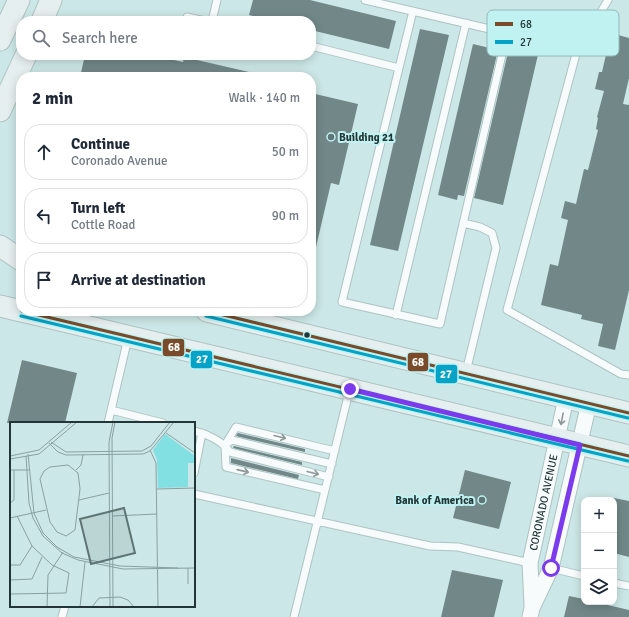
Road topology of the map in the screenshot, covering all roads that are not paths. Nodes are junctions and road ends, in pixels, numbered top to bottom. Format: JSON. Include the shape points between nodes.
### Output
{"nodes":[{"id":1,"x":19,"y":0,"type":"edge"},
{"id":2,"x":51,"y":0,"type":"edge"},
{"id":3,"x":217,"y":0,"type":"edge"},
{"id":4,"x":365,"y":0,"type":"edge"},
{"id":5,"x":608,"y":0,"type":"edge"},
{"id":6,"x":602,"y":10,"type":"edge"},
{"id":7,"x":413,"y":11,"type":"junction"},
{"id":8,"x":44,"y":16,"type":"edge"},
{"id":9,"x":213,"y":16,"type":"edge"},
{"id":10,"x":466,"y":23,"type":"junction"},
{"id":11,"x":487,"y":28,"type":"edge"},
{"id":12,"x":2,"y":32,"type":"edge"},
{"id":13,"x":316,"y":47,"type":"edge"},
{"id":14,"x":502,"y":56,"type":"edge"},
{"id":15,"x":575,"y":56,"type":"edge"},
{"id":16,"x":24,"y":60,"type":"edge"},
{"id":17,"x":399,"y":68,"type":"junction"},
{"id":18,"x":18,"y":72,"type":"edge"},
{"id":19,"x":16,"y":77,"type":"edge"},
{"id":20,"x":0,"y":111,"type":"edge"},
{"id":21,"x":463,"y":223,"type":"junction"},
{"id":22,"x":0,"y":246,"type":"edge"},
{"id":23,"x":16,"y":257,"type":"edge"},
{"id":24,"x":0,"y":262,"type":"edge"},
{"id":25,"x":16,"y":266,"type":"edge"},
{"id":26,"x":0,"y":306,"type":"edge"},
{"id":27,"x":16,"y":310,"type":"edge"},
{"id":28,"x":396,"y":315,"type":"junction"},
{"id":29,"x":43,"y":316,"type":"edge"},
{"id":30,"x":228,"y":316,"type":"edge"},
{"id":31,"x":129,"y":336,"type":"junction"},
{"id":32,"x":466,"y":374,"type":"junction"},
{"id":33,"x":629,"y":375,"type":"edge"},
{"id":34,"x":350,"y":389,"type":"junction"},
{"id":35,"x":566,"y":398,"type":"junction"},
{"id":36,"x":589,"y":403,"type":"junction"},
{"id":37,"x":111,"y":410,"type":"junction"},
{"id":38,"x":629,"y":413,"type":"edge"},
{"id":39,"x":108,"y":422,"type":"edge"},
{"id":40,"x":159,"y":422,"type":"edge"},
{"id":41,"x":195,"y":431,"type":"edge"},
{"id":42,"x":202,"y":433,"type":"junction"},
{"id":43,"x":558,"y":439,"type":"junction"},
{"id":44,"x":224,"y":445,"type":"junction"},
{"id":45,"x":580,"y":445,"type":"junction"},
{"id":46,"x":335,"y":451,"type":"junction"},
{"id":47,"x":629,"y":456,"type":"edge"},
{"id":48,"x":332,"y":464,"type":"junction"},
{"id":49,"x":195,"y":468,"type":"edge"},
{"id":50,"x":328,"y":477,"type":"junction"},
{"id":51,"x":325,"y":490,"type":"junction"},
{"id":52,"x":195,"y":494,"type":"edge"},
{"id":53,"x":318,"y":522,"type":"junction"},
{"id":54,"x":530,"y":563,"type":"junction"},
{"id":55,"x":551,"y":568,"type":"junction"},
{"id":56,"x":581,"y":575,"type":"edge"},
{"id":57,"x":617,"y":584,"type":"edge"},
{"id":58,"x":629,"y":586,"type":"edge"},
{"id":59,"x":65,"y":607,"type":"edge"},
{"id":60,"x":531,"y":613,"type":"edge"},
{"id":61,"x":62,"y":617,"type":"edge"},
{"id":62,"x":294,"y":617,"type":"edge"}],
"edges":[{"from":1,"to":12,"type":"main road"},
{"from":2,"to":8,"type":"main road"},
{"from":3,"to":9,"type":"lane"},
{"from":4,"to":7,"type":"lane"},
{"from":5,"to":6,"type":"lane"},
{"from":7,"to":10,"type":"lane"},
{"from":7,"to":17,"type":"lane"},
{"from":10,"to":11,"type":"lane"},
{"from":10,"to":28,"type":"lane"},
{"from":13,"to":17,"type":"lane"},
{"from":14,"to":21,"type":"lane"},
{"from":15,"to":33,"type":"lane","via":[[507,310],[621,374]]},
{"from":16,"to":18,"type":"main road"},
{"from":17,"to":28,"type":"lane","via":[[342,302]]},
{"from":19,"to":20,"type":"main road"},
{"from":21,"to":28,"type":"lane","via":[[440,324]]},
{"from":21,"to":32,"type":"lane","via":[[492,233],[496,248]]},
{"from":22,"to":23,"type":"main road"},
{"from":24,"to":25,"type":"main road"},
{"from":26,"to":27,"type":"main road"},
{"from":29,"to":31,"type":"main road"},
{"from":30,"to":32,"type":"main road"},
{"from":31,"to":34,"type":"main road"},
{"from":31,"to":37,"type":"lane"},
{"from":32,"to":35,"type":"main road"},
{"from":34,"to":43,"type":"main road"},
{"from":34,"to":46,"type":"lane"},
{"from":35,"to":36,"type":"main road"},
{"from":35,"to":43,"type":"street","name":"CORONADO AVENUE","one_way":true},
{"from":36,"to":38,"type":"main road"},
{"from":36,"to":45,"type":"street","name":"CORONADO AVENUE"},
{"from":37,"to":39,"type":"lane"},
{"from":37,"to":40,"type":"lane"},
{"from":41,"to":42,"type":"lane"},
{"from":42,"to":44,"type":"lane"},
{"from":42,"to":49,"type":"lane"},
{"from":43,"to":45,"type":"main road"},
{"from":43,"to":54,"type":"street","name":"CORONADO AVENUE"},
{"from":44,"to":46,"type":"lane","one_way":true,"via":[[236,427]]},
{"from":44,"to":48,"type":"lane","via":[[232,440]]},
{"from":44,"to":50,"type":"lane","one_way":true,"via":[[230,452]]},
{"from":44,"to":51,"type":"lane","one_way":true,"via":[[226,467]]},
{"from":45,"to":47,"type":"main road"},
{"from":45,"to":55,"type":"street","name":"CORONADO AVENUE"},
{"from":46,"to":48,"type":"lane"},
{"from":48,"to":50,"type":"lane"},
{"from":50,"to":51,"type":"lane"},
{"from":51,"to":53,"type":"lane"},
{"from":52,"to":53,"type":"lane"},
{"from":53,"to":54,"type":"lane","via":[[430,546],[458,547]]},
{"from":53,"to":62,"type":"lane"},
{"from":54,"to":60,"type":"street","name":"CORONADO AVENUE"},
{"from":55,"to":56,"type":"lane"},
{"from":55,"to":60,"type":"street","name":"CORONADO AVENUE"},
{"from":57,"to":58,"type":"lane"},
{"from":59,"to":61,"type":"lane"}]}
